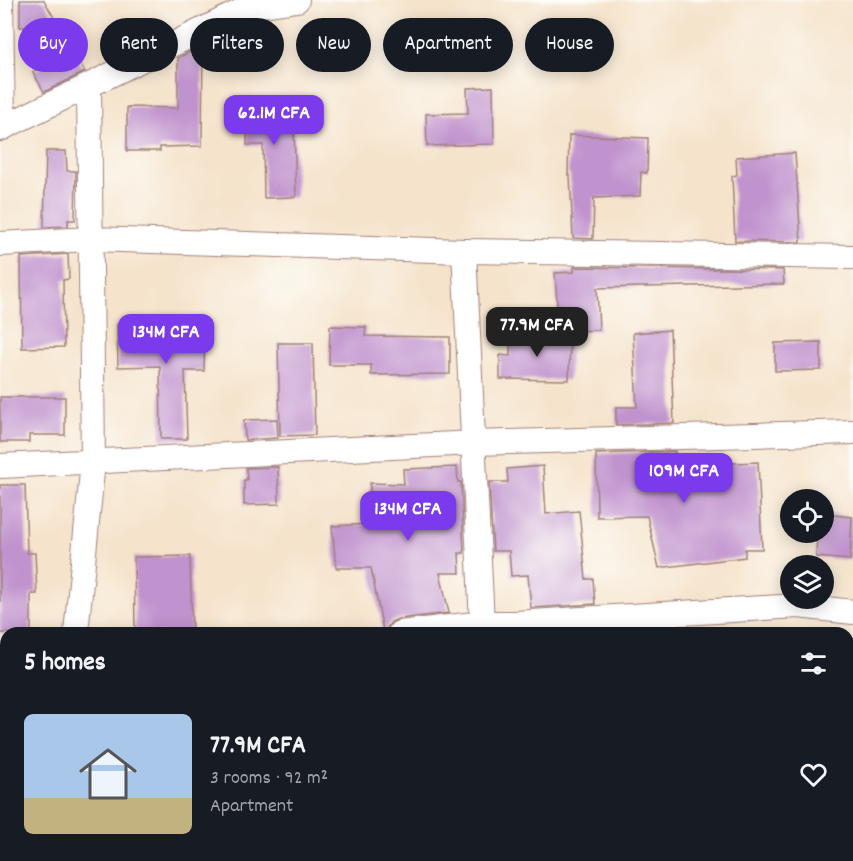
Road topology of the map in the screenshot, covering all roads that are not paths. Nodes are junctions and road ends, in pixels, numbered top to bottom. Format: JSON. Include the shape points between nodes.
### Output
{"nodes":[{"id":1,"x":1,"y":0,"type":"edge"},
{"id":2,"x":297,"y":0,"type":"edge"},
{"id":3,"x":248,"y":4,"type":"edge"},
{"id":4,"x":89,"y":86,"type":"junction"},
{"id":5,"x":1,"y":129,"type":"edge"},
{"id":6,"x":90,"y":239,"type":"junction"},
{"id":7,"x":0,"y":244,"type":"edge"},
{"id":8,"x":464,"y":251,"type":"junction"},
{"id":9,"x":853,"y":257,"type":"edge"},
{"id":10,"x":853,"y":432,"type":"edge"},
{"id":11,"x":475,"y":443,"type":"junction"},
{"id":12,"x":93,"y":462,"type":"junction"},
{"id":13,"x":0,"y":466,"type":"edge"},
{"id":14,"x":853,"y":612,"type":"edge"},
{"id":15,"x":482,"y":623,"type":"junction"},
{"id":16,"x":77,"y":627,"type":"edge"},
{"id":17,"x":449,"y":627,"type":"edge"}],
"edges":[{"from":1,"to":5,"type":"street"},
{"from":2,"to":3,"type":"street"},
{"from":3,"to":4,"type":"street"},
{"from":4,"to":5,"type":"street"},
{"from":4,"to":6,"type":"street"},
{"from":6,"to":7,"type":"street"},
{"from":6,"to":8,"type":"street"},
{"from":6,"to":12,"type":"street"},
{"from":8,"to":9,"type":"street"},
{"from":8,"to":11,"type":"street"},
{"from":10,"to":11,"type":"street"},
{"from":11,"to":12,"type":"street"},
{"from":11,"to":15,"type":"street"},
{"from":12,"to":13,"type":"street"},
{"from":12,"to":16,"type":"street"},
{"from":14,"to":15,"type":"street","via":[[798,606]]},
{"from":15,"to":17,"type":"street"}]}
